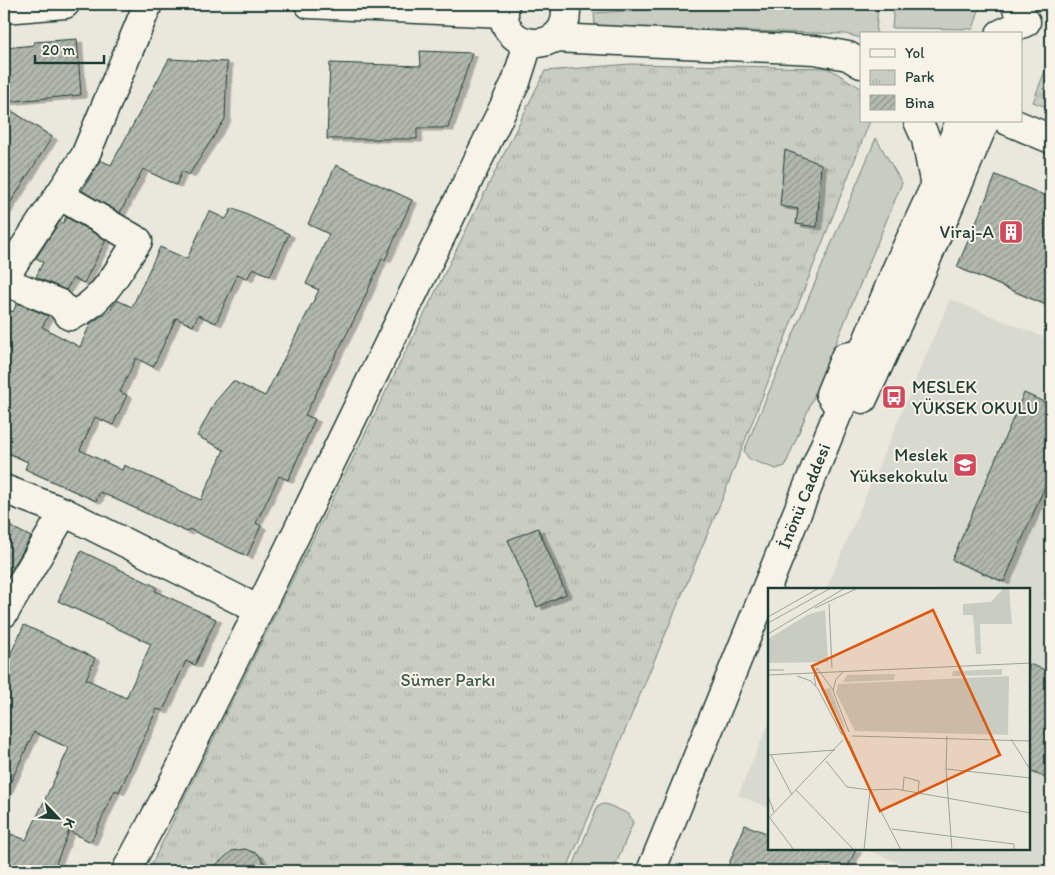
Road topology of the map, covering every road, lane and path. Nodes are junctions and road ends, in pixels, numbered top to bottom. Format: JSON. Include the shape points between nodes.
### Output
{"nodes":[{"id":1,"x":65,"y":4,"type":"edge"},
{"id":2,"x":148,"y":4,"type":"edge"},
{"id":3,"x":308,"y":4,"type":"edge"},
{"id":4,"x":565,"y":4,"type":"edge"},
{"id":5,"x":504,"y":8,"type":"edge"},
{"id":6,"x":4,"y":9,"type":"edge"},
{"id":7,"x":1020,"y":13,"type":"edge"},
{"id":8,"x":997,"y":32,"type":"edge"},
{"id":9,"x":1002,"y":32,"type":"edge"},
{"id":10,"x":554,"y":38,"type":"junction"},
{"id":11,"x":528,"y":44,"type":"junction"},
{"id":12,"x":857,"y":59,"type":"edge"},
{"id":13,"x":918,"y":122,"type":"edge"},
{"id":14,"x":960,"y":122,"type":"edge"},
{"id":15,"x":985,"y":122,"type":"edge"},
{"id":16,"x":1010,"y":122,"type":"edge"},
{"id":17,"x":1051,"y":139,"type":"edge"},
{"id":18,"x":935,"y":186,"type":"junction"},
{"id":19,"x":59,"y":195,"type":"junction"},
{"id":20,"x":4,"y":279,"type":"edge"},
{"id":21,"x":4,"y":489,"type":"edge"},
{"id":22,"x":64,"y":512,"type":"junction"},
{"id":23,"x":782,"y":588,"type":"edge"},
{"id":24,"x":259,"y":610,"type":"junction"},
{"id":25,"x":4,"y":613,"type":"edge"},
{"id":26,"x":768,"y":624,"type":"edge"},
{"id":27,"x":126,"y":871,"type":"edge"},
{"id":28,"x":651,"y":871,"type":"edge"},
{"id":29,"x":667,"y":871,"type":"edge"}],
"edges":[{"from":1,"to":6,"type":"main road"},
{"from":2,"to":19,"type":"main road","via":[[85,156]]},
{"from":3,"to":5,"type":"main road"},
{"from":4,"to":10,"type":"main road","via":[[564,27]]},
{"from":5,"to":11,"type":"main road","via":[[506,26],[515,37]]},
{"from":7,"to":8,"type":"main road"},
{"from":7,"to":9,"type":"main road"},
{"from":10,"to":11,"type":"main road","via":[[542,44]]},
{"from":10,"to":12,"type":"main road","via":[[815,50]]},
{"from":11,"to":24,"type":"main road","via":[[516,82]]},
{"from":13,"to":18,"type":"main road","via":[[926,139]]},
{"from":14,"to":18,"type":"main road","name":"İnönü Caddesi"},
{"from":15,"to":23,"type":"main road","name":"İnönü Caddesi"},
{"from":16,"to":17,"type":"main road"},
{"from":18,"to":28,"type":"main road","name":"İnönü Caddesi","via":[[862,354]]},
{"from":19,"to":20,"type":"main road"},
{"from":19,"to":20,"type":"main road","via":[[138,240],[97,300],[83,312],[70,316],[60,304]]},
{"from":21,"to":22,"type":"main road"},
{"from":22,"to":24,"type":"main road"},
{"from":22,"to":25,"type":"main road"},
{"from":24,"to":27,"type":"main road"},
{"from":26,"to":29,"type":"main road"}]}
